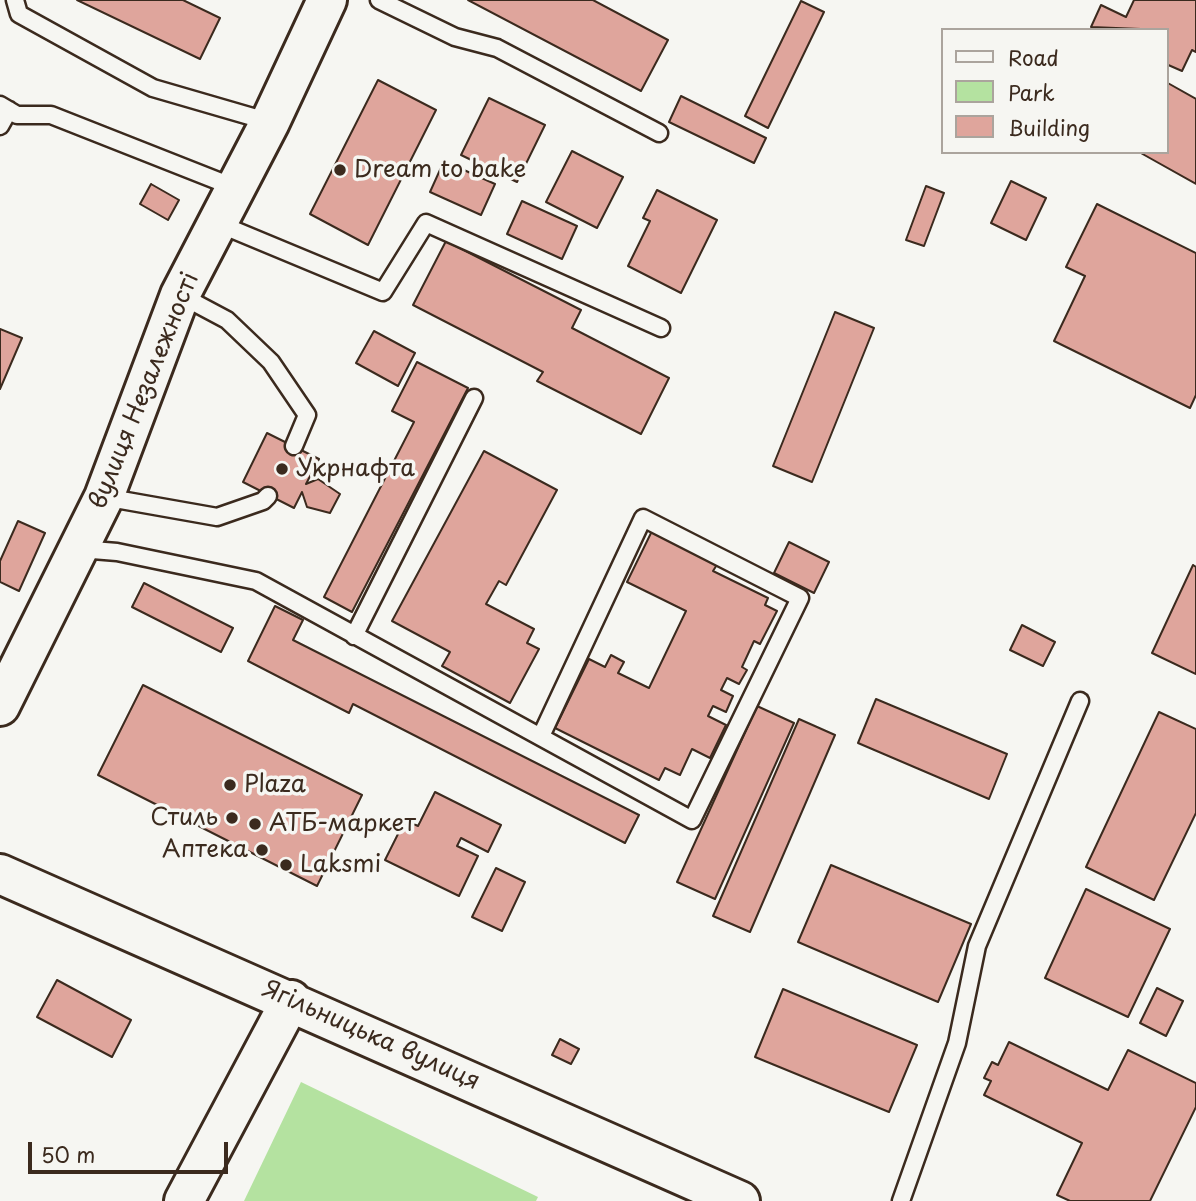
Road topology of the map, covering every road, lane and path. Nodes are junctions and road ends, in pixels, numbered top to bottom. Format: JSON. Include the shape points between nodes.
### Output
{"nodes":[{"id":1,"x":15,"y":0,"type":"edge"},
{"id":2,"x":327,"y":0,"type":"edge"},
{"id":3,"x":379,"y":0,"type":"edge"},
{"id":4,"x":5,"y":108,"type":"edge"},
{"id":5,"x":271,"y":122,"type":"junction"},
{"id":6,"x":0,"y":126,"type":"edge"},
{"id":7,"x":659,"y":133,"type":"dead end"},
{"id":8,"x":236,"y":188,"type":"junction"},
{"id":9,"x":217,"y":223,"type":"junction"},
{"id":10,"x":180,"y":295,"type":"junction"},
{"id":11,"x":661,"y":328,"type":"dead end"},
{"id":12,"x":474,"y":398,"type":"dead end"},
{"id":13,"x":294,"y":446,"type":"dead end"},
{"id":14,"x":268,"y":496,"type":"dead end"},
{"id":15,"x":104,"y":497,"type":"junction"},
{"id":16,"x":79,"y":549,"type":"junction"},
{"id":17,"x":354,"y":636,"type":"junction"},
{"id":18,"x":1080,"y":701,"type":"dead end"},
{"id":19,"x":0,"y":706,"type":"edge"},
{"id":20,"x":541,"y":736,"type":"junction"},
{"id":21,"x":0,"y":847,"type":"edge"},
{"id":22,"x":14,"y":881,"type":"edge"},
{"id":23,"x":291,"y":1000,"type":"junction"},
{"id":24,"x":184,"y":1201,"type":"edge"},
{"id":25,"x":740,"y":1201,"type":"edge"},
{"id":26,"x":901,"y":1201,"type":"edge"}],
"edges":[{"from":1,"to":5,"type":"lane","via":[[19,15],[153,89]]},
{"from":2,"to":5,"type":"main road","name":"вулиця Незалежності"},
{"from":3,"to":7,"type":"lane","via":[[455,37],[497,48]]},
{"from":4,"to":6,"type":"lane"},
{"from":4,"to":8,"type":"lane","via":[[17,115],[51,115]]},
{"from":5,"to":8,"type":"main road","name":"вулиця Незалежності"},
{"from":8,"to":9,"type":"main road","name":"вулиця Незалежності"},
{"from":9,"to":10,"type":"main road","name":"вулиця Незалежності"},
{"from":9,"to":11,"type":"lane","via":[[383,292],[426,223]]},
{"from":10,"to":13,"type":"lane","via":[[227,320],[271,362],[307,415]]},
{"from":10,"to":15,"type":"main road","name":"вулиця Незалежності"},
{"from":12,"to":17,"type":"lane"},
{"from":14,"to":15,"type":"lane","via":[[217,517]]},
{"from":15,"to":16,"type":"main road","name":"вулиця Незалежності"},
{"from":16,"to":17,"type":"lane","via":[[117,552],[257,582]]},
{"from":16,"to":19,"type":"main road","name":"вулиця Незалежності"},
{"from":17,"to":20,"type":"lane"},
{"from":18,"to":26,"type":"lane","via":[[977,946],[957,1043]]},
{"from":20,"to":20,"type":"lane","via":[[643,518],[800,598],[692,820]]},
{"from":21,"to":22,"type":"main road"},
{"from":22,"to":23,"type":"main road","name":"Ягільницька вулиця"},
{"from":23,"to":24,"type":"main road"},
{"from":23,"to":25,"type":"main road","name":"Ягільницька вулиця"}]}
